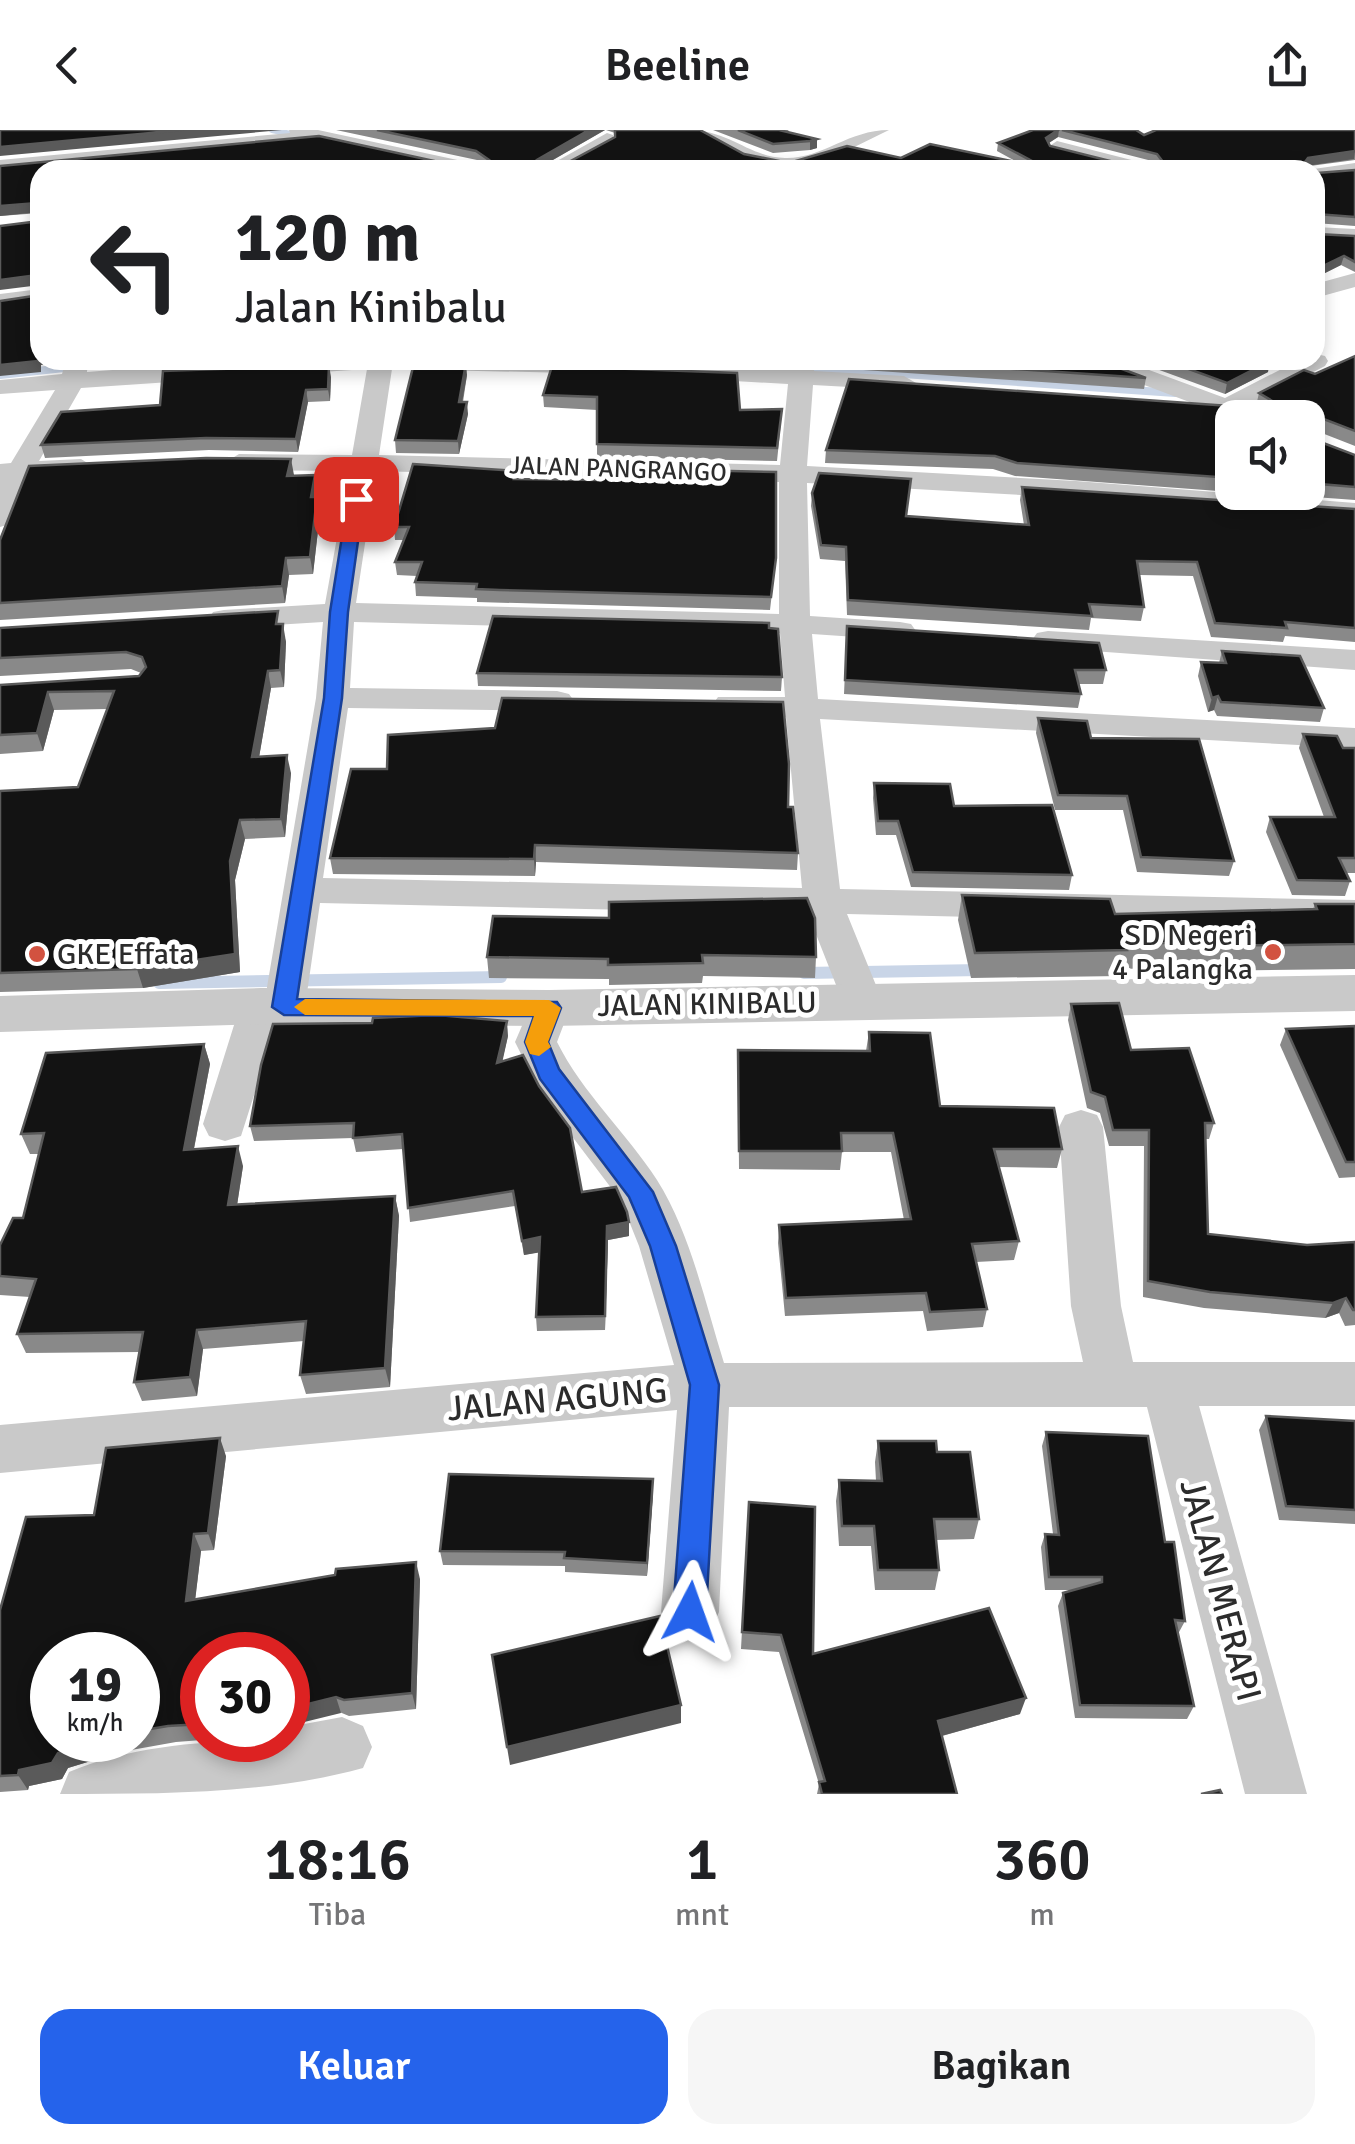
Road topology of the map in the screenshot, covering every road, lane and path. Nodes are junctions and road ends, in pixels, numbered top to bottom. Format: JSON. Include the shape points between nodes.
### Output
{"nodes":[{"id":1,"x":698,"y":130,"type":"edge"},
{"id":2,"x":880,"y":130,"type":"edge"},
{"id":3,"x":311,"y":133,"type":"edge"},
{"id":4,"x":424,"y":138,"type":"edge"},
{"id":5,"x":607,"y":139,"type":"edge"},
{"id":6,"x":1100,"y":141,"type":"edge"},
{"id":7,"x":402,"y":154,"type":"junction"},
{"id":8,"x":81,"y":157,"type":"edge"},
{"id":9,"x":54,"y":160,"type":"edge"},
{"id":10,"x":430,"y":160,"type":"edge"},
{"id":11,"x":568,"y":160,"type":"edge"},
{"id":12,"x":757,"y":160,"type":"edge"},
{"id":13,"x":815,"y":160,"type":"edge"},
{"id":14,"x":1109,"y":160,"type":"edge"},
{"id":15,"x":30,"y":163,"type":"edge"},
{"id":16,"x":0,"y":166,"type":"edge"},
{"id":17,"x":1355,"y":169,"type":"edge"},
{"id":18,"x":1325,"y":171,"type":"edge"},
{"id":19,"x":1325,"y":234,"type":"edge"},
{"id":20,"x":1355,"y":235,"type":"edge"},
{"id":21,"x":1355,"y":280,"type":"edge"},
{"id":22,"x":1325,"y":288,"type":"edge"},
{"id":23,"x":30,"y":297,"type":"edge"},
{"id":24,"x":0,"y":301,"type":"edge"},
{"id":25,"x":72,"y":370,"type":"edge"},
{"id":26,"x":75,"y":370,"type":"edge"},
{"id":27,"x":379,"y":370,"type":"edge"},
{"id":28,"x":801,"y":370,"type":"edge"},
{"id":29,"x":816,"y":370,"type":"edge"},
{"id":30,"x":1128,"y":370,"type":"edge"},
{"id":31,"x":1298,"y":370,"type":"edge"},
{"id":32,"x":935,"y":386,"type":"edge"},
{"id":33,"x":0,"y":388,"type":"edge"},
{"id":34,"x":1129,"y":399,"type":"edge"},
{"id":35,"x":1241,"y":400,"type":"edge"},
{"id":36,"x":1215,"y":401,"type":"edge"},
{"id":37,"x":1215,"y":405,"type":"edge"},
{"id":38,"x":209,"y":462,"type":"edge"},
{"id":39,"x":362,"y":462,"type":"junction"},
{"id":40,"x":115,"y":466,"type":"edge"},
{"id":41,"x":10,"y":471,"type":"edge"},
{"id":42,"x":793,"y":474,"type":"junction"},
{"id":43,"x":1355,"y":511,"type":"edge"},
{"id":44,"x":0,"y":518,"type":"edge"},
{"id":45,"x":339,"y":612,"type":"junction"},
{"id":46,"x":200,"y":620,"type":"edge"},
{"id":47,"x":796,"y":624,"type":"junction"},
{"id":48,"x":930,"y":633,"type":"edge"},
{"id":49,"x":1027,"y":639,"type":"edge"},
{"id":50,"x":1355,"y":660,"type":"edge"},
{"id":51,"x":333,"y":698,"type":"junction"},
{"id":52,"x":587,"y":702,"type":"edge"},
{"id":53,"x":704,"y":703,"type":"edge"},
{"id":54,"x":802,"y":705,"type":"junction"},
{"id":55,"x":1355,"y":738,"type":"edge"},
{"id":56,"x":305,"y":890,"type":"junction"},
{"id":57,"x":822,"y":900,"type":"junction"},
{"id":58,"x":1355,"y":912,"type":"edge"},
{"id":59,"x":1355,"y":994,"type":"edge"},
{"id":60,"x":862,"y":1000,"type":"junction"},
{"id":61,"x":272,"y":1006,"type":"junction"},
{"id":62,"x":549,"y":1008,"type":"junction"},
{"id":63,"x":0,"y":1014,"type":"edge"},
{"id":64,"x":226,"y":1124,"type":"dead end"},
{"id":65,"x":1081,"y":1127,"type":"dead end"},
{"id":66,"x":1355,"y":1384,"type":"edge"},
{"id":67,"x":705,"y":1385,"type":"junction"},
{"id":68,"x":1140,"y":1385,"type":"junction"},
{"id":69,"x":0,"y":1449,"type":"edge"},
{"id":70,"x":690,"y":1612,"type":"dead end"},
{"id":71,"x":342,"y":1747,"type":"dead end"},
{"id":72,"x":194,"y":1784,"type":"edge"},
{"id":73,"x":92,"y":1794,"type":"edge"},
{"id":74,"x":1276,"y":1794,"type":"edge"}],
"edges":[{"from":1,"to":12,"type":"street"},
{"from":2,"to":13,"type":"street"},
{"from":3,"to":7,"type":"street"},
{"from":3,"to":8,"type":"street"},
{"from":4,"to":7,"type":"street"},
{"from":5,"to":11,"type":"street"},
{"from":6,"to":14,"type":"street","via":[[1066,149]]},
{"from":7,"to":10,"type":"street"},
{"from":8,"to":9,"type":"street"},
{"from":15,"to":16,"type":"street"},
{"from":17,"to":18,"type":"street"},
{"from":19,"to":20,"type":"street"},
{"from":21,"to":22,"type":"street"},
{"from":23,"to":24,"type":"street"},
{"from":25,"to":33,"type":"street"},
{"from":26,"to":41,"type":"street"},
{"from":27,"to":39,"type":"street"},
{"from":28,"to":42,"type":"street"},
{"from":29,"to":32,"type":"street"},
{"from":30,"to":36,"type":"street"},
{"from":31,"to":35,"type":"street"},
{"from":34,"to":37,"type":"street"},
{"from":38,"to":39,"type":"street","name":"JALAN PANGRANGO"},
{"from":39,"to":42,"type":"street","name":"JALAN PANGRANGO"},
{"from":39,"to":45,"type":"street"},
{"from":40,"to":41,"type":"street"},
{"from":41,"to":44,"type":"street"},
{"from":42,"to":43,"type":"street","name":"JALAN PANGRANGO"},
{"from":42,"to":47,"type":"street"},
{"from":45,"to":46,"type":"street"},
{"from":45,"to":47,"type":"street"},
{"from":45,"to":51,"type":"street"},
{"from":47,"to":48,"type":"street"},
{"from":47,"to":54,"type":"street"},
{"from":49,"to":50,"type":"street"},
{"from":51,"to":52,"type":"street"},
{"from":51,"to":56,"type":"street"},
{"from":53,"to":54,"type":"street"},
{"from":54,"to":55,"type":"street"},
{"from":54,"to":57,"type":"street"},
{"from":56,"to":57,"type":"street"},
{"from":56,"to":61,"type":"street"},
{"from":57,"to":58,"type":"street"},
{"from":57,"to":60,"type":"street"},
{"from":59,"to":60,"type":"street","name":"JALAN KINIBALU"},
{"from":60,"to":62,"type":"street","name":"JALAN KINIBALU"},
{"from":61,"to":62,"type":"street","name":"JALAN KINIBALU"},
{"from":61,"to":63,"type":"street","name":"JALAN KINIBALU"},
{"from":61,"to":64,"type":"street"},
{"from":62,"to":67,"type":"street","via":[[536,1042],[548,1072],[640,1192]]},
{"from":65,"to":68,"type":"street","name":"JALAN MERAPI","via":[[1096,1306]]},
{"from":66,"to":68,"type":"street","name":"JALAN AGUNG"},
{"from":67,"to":68,"type":"street","name":"JALAN AGUNG"},
{"from":67,"to":69,"type":"street","name":"JALAN AGUNG"},
{"from":67,"to":70,"type":"street"},
{"from":68,"to":74,"type":"street","name":"JALAN MERAPI"},
{"from":71,"to":72,"type":"street"},
{"from":72,"to":73,"type":"street"}]}
